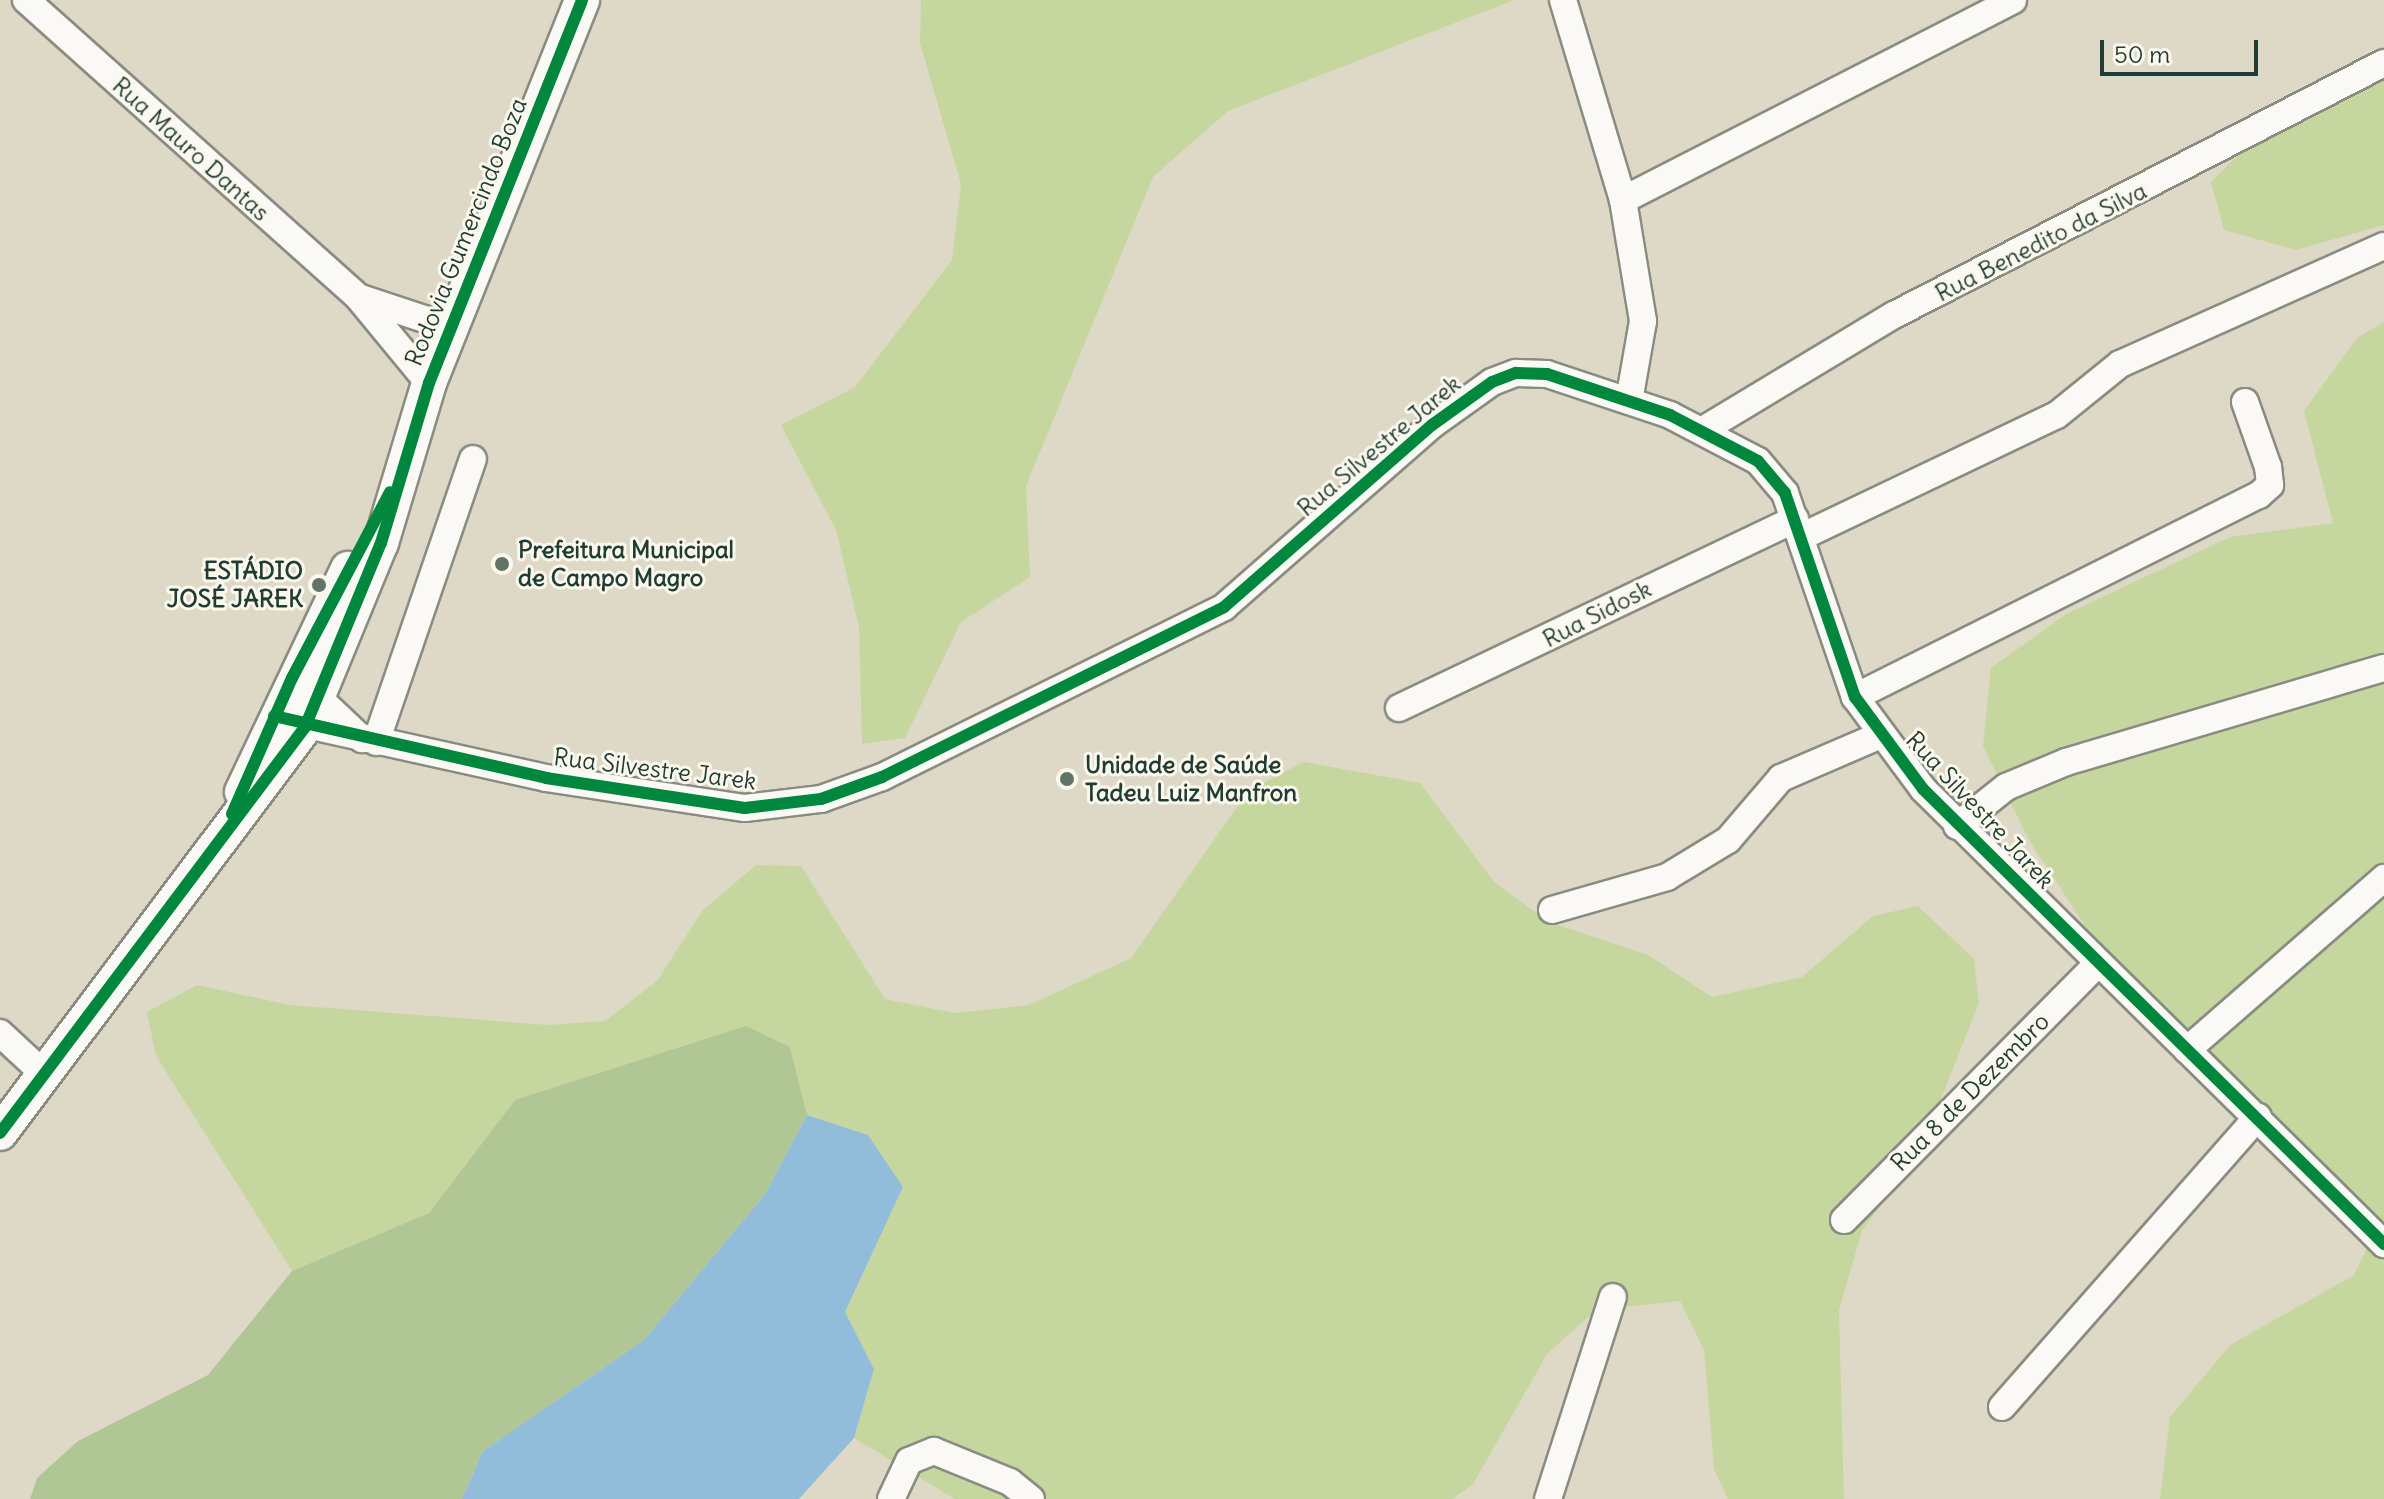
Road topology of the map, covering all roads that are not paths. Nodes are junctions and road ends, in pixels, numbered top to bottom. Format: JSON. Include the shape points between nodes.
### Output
{"nodes":[{"id":1,"x":26,"y":0,"type":"edge"},
{"id":2,"x":582,"y":0,"type":"edge"},
{"id":3,"x":2013,"y":0,"type":"edge"},
{"id":4,"x":1565,"y":1,"type":"edge"},
{"id":5,"x":2384,"y":63,"type":"edge"},
{"id":6,"x":1623,"y":200,"type":"junction"},
{"id":7,"x":2384,"y":246,"type":"edge"},
{"id":8,"x":358,"y":297,"type":"junction"},
{"id":9,"x":451,"y":328,"type":"junction"},
{"id":10,"x":429,"y":383,"type":"junction"},
{"id":11,"x":1629,"y":401,"type":"junction"},
{"id":12,"x":2245,"y":402,"type":"dead end"},
{"id":13,"x":1703,"y":430,"type":"junction"},
{"id":14,"x":473,"y":459,"type":"dead end"},
{"id":15,"x":397,"y":482,"type":"junction"},
{"id":16,"x":1799,"y":528,"type":"junction"},
{"id":17,"x":2384,"y":668,"type":"edge"},
{"id":18,"x":292,"y":678,"type":"junction"},
{"id":19,"x":321,"y":695,"type":"junction"},
{"id":20,"x":1855,"y":697,"type":"junction"},
{"id":21,"x":1399,"y":708,"type":"dead end"},
{"id":22,"x":289,"y":721,"type":"junction"},
{"id":23,"x":1881,"y":735,"type":"junction"},
{"id":24,"x":369,"y":740,"type":"junction"},
{"id":25,"x":1957,"y":826,"type":"junction"},
{"id":26,"x":2384,"y":878,"type":"edge"},
{"id":27,"x":1552,"y":910,"type":"dead end"},
{"id":28,"x":2097,"y":964,"type":"junction"},
{"id":29,"x":0,"y":1033,"type":"edge"},
{"id":30,"x":2187,"y":1050,"type":"junction"},
{"id":31,"x":43,"y":1073,"type":"junction"},
{"id":32,"x":2258,"y":1117,"type":"junction"},
{"id":33,"x":0,"y":1133,"type":"edge"},
{"id":34,"x":1844,"y":1220,"type":"dead end"},
{"id":35,"x":2384,"y":1244,"type":"edge"},
{"id":36,"x":1613,"y":1297,"type":"dead end"},
{"id":37,"x":2002,"y":1407,"type":"dead end"},
{"id":38,"x":891,"y":1499,"type":"edge"},
{"id":39,"x":1031,"y":1499,"type":"edge"},
{"id":40,"x":1548,"y":1499,"type":"edge"}],
"edges":[{"from":1,"to":8,"type":"street","name":"Rua Mauro Dantas"},
{"from":2,"to":9,"type":"main road","name":"Rodovia Gumercindo Boza"},
{"from":3,"to":6,"type":"street"},
{"from":4,"to":6,"type":"street"},
{"from":5,"to":13,"type":"street","name":"Rua Benedito da Silva","via":[[1894,315]]},
{"from":6,"to":11,"type":"street","via":[[1643,321]]},
{"from":7,"to":16,"type":"street","name":"Rua Sidosk","via":[[2120,364],[2057,415]]},
{"from":8,"to":9,"type":"street","name":"Rua Mauro Dantas"},
{"from":8,"to":10,"type":"street","name":"Rua Mauro Dantas"},
{"from":9,"to":10,"type":"main road","name":"Rodovia Gumercindo Boza"},
{"from":10,"to":15,"type":"main road","name":"Rodovia Gumercindo Boza"},
{"from":11,"to":13,"type":"street","name":"Rua Silvestre Jarek"},
{"from":11,"to":24,"type":"street","name":"Rua Silvestre Jarek","via":[[1547,374],[1516,373],[1492,382],[1432,425],[1224,607],[882,777],[821,799],[745,808]]},
{"from":12,"to":20,"type":"street","via":[[2268,467],[2270,485],[2259,495]]},
{"from":13,"to":16,"type":"street","name":"Rua Silvestre Jarek","via":[[1758,461],[1785,493]]},
{"from":14,"to":24,"type":"street"},
{"from":15,"to":18,"type":"main road","name":"Rodovia Gumercindo Boza"},
{"from":15,"to":19,"type":"main road","name":"Rodovia Gumercindo Boza","via":[[381,543]]},
{"from":16,"to":20,"type":"street","name":"Rua Silvestre Jarek"},
{"from":16,"to":21,"type":"street","name":"Rua Sidosk"},
{"from":17,"to":25,"type":"street","via":[[2066,762],[2006,787]]},
{"from":18,"to":19,"type":"street"},
{"from":18,"to":22,"type":"main road","name":"Rodovia Gumercindo Boza"},
{"from":19,"to":22,"type":"main road","name":"Rodovia Gumercindo Boza"},
{"from":19,"to":24,"type":"street"},
{"from":20,"to":23,"type":"street","name":"Rua Silvestre Jarek"},
{"from":22,"to":24,"type":"street","name":"Rua Silvestre Jarek"},
{"from":22,"to":31,"type":"main road","name":"Rodovia Gumercindo Boza","via":[[226,828]]},
{"from":23,"to":25,"type":"street","name":"Rua Silvestre Jarek"},
{"from":23,"to":27,"type":"street","via":[[1781,778],[1728,840],[1667,877]]},
{"from":25,"to":28,"type":"street","name":"Rua Silvestre Jarek"},
{"from":26,"to":30,"type":"street"},
{"from":28,"to":30,"type":"street","name":"Rua Silvestre Jarek"},
{"from":28,"to":34,"type":"street","name":"Rua 8 de Dezembro"},
{"from":29,"to":31,"type":"street"},
{"from":30,"to":32,"type":"street","name":"Rua Silvestre Jarek"},
{"from":31,"to":33,"type":"main road","name":"Rodovia Gumercindo Boza"},
{"from":32,"to":35,"type":"street","name":"Rua Silvestre Jarek"},
{"from":32,"to":37,"type":"street"},
{"from":36,"to":40,"type":"street"},
{"from":38,"to":39,"type":"street","via":[[909,1461],[934,1451],[1010,1482]]}]}
